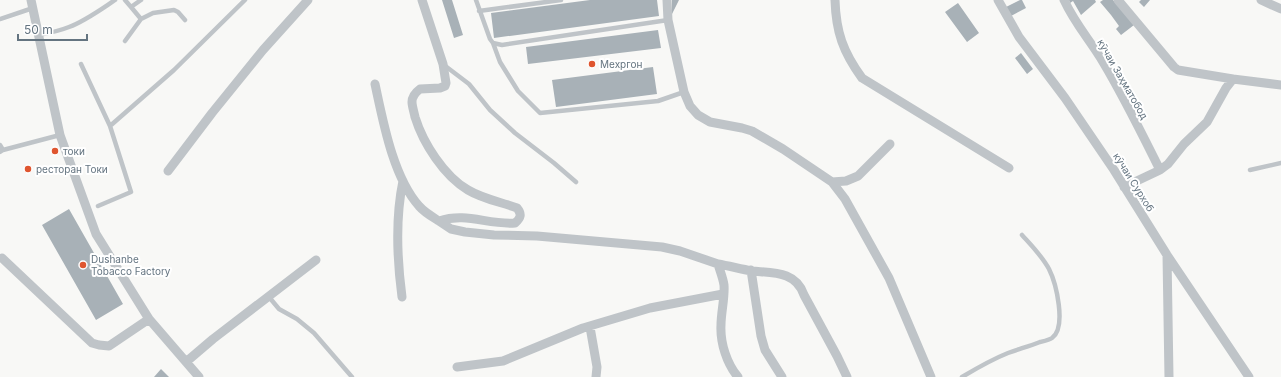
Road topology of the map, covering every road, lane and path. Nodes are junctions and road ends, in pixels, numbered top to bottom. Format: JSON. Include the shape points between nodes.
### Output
{"nodes":[{"id":1,"x":115,"y":0,"type":"edge"},
{"id":2,"x":125,"y":0,"type":"edge"},
{"id":3,"x":140,"y":0,"type":"edge"},
{"id":4,"x":245,"y":0,"type":"edge"},
{"id":5,"x":308,"y":0,"type":"edge"},
{"id":6,"x":422,"y":0,"type":"edge"},
{"id":7,"x":476,"y":0,"type":"edge"},
{"id":8,"x":561,"y":0,"type":"edge"},
{"id":9,"x":667,"y":0,"type":"edge"},
{"id":10,"x":835,"y":0,"type":"edge"},
{"id":11,"x":998,"y":0,"type":"edge"},
{"id":12,"x":1064,"y":0,"type":"edge"},
{"id":13,"x":1118,"y":0,"type":"edge"},
{"id":14,"x":1261,"y":0,"type":"edge"},
{"id":15,"x":32,"y":4,"type":"edge"},
{"id":16,"x":131,"y":7,"type":"junction"},
{"id":17,"x":1281,"y":9,"type":"edge"},
{"id":18,"x":479,"y":11,"type":"junction"},
{"id":19,"x":0,"y":19,"type":"edge"},
{"id":20,"x":141,"y":19,"type":"junction"},
{"id":21,"x":185,"y":20,"type":"dead end"},
{"id":22,"x":668,"y":20,"type":"junction"},
{"id":23,"x":39,"y":35,"type":"junction"},
{"id":24,"x":125,"y":41,"type":"dead end"},
{"id":25,"x":493,"y":43,"type":"junction"},
{"id":26,"x":81,"y":64,"type":"dead end"},
{"id":27,"x":443,"y":64,"type":"junction"},
{"id":28,"x":1233,"y":79,"type":"junction"},
{"id":29,"x":375,"y":84,"type":"dead end"},
{"id":30,"x":1281,"y":85,"type":"edge"},
{"id":31,"x":684,"y":92,"type":"junction"},
{"id":32,"x":110,"y":126,"type":"junction"},
{"id":33,"x":60,"y":135,"type":"junction"},
{"id":34,"x":0,"y":144,"type":"edge"},
{"id":35,"x":890,"y":144,"type":"dead end"},
{"id":36,"x":2,"y":151,"type":"edge"},
{"id":37,"x":1281,"y":163,"type":"edge"},
{"id":38,"x":1009,"y":168,"type":"dead end"},
{"id":39,"x":1160,"y":170,"type":"junction"},
{"id":40,"x":1250,"y":170,"type":"dead end"},
{"id":41,"x":168,"y":171,"type":"dead end"},
{"id":42,"x":403,"y":181,"type":"junction"},
{"id":43,"x":576,"y":182,"type":"dead end"},
{"id":44,"x":832,"y":182,"type":"junction"},
{"id":45,"x":1124,"y":187,"type":"junction"},
{"id":46,"x":98,"y":206,"type":"dead end"},
{"id":47,"x":439,"y":221,"type":"junction"},
{"id":48,"x":1022,"y":235,"type":"dead end"},
{"id":49,"x":1167,"y":255,"type":"junction"},
{"id":50,"x":2,"y":258,"type":"dead end"},
{"id":51,"x":316,"y":260,"type":"dead end"},
{"id":52,"x":718,"y":264,"type":"junction"},
{"id":53,"x":751,"y":270,"type":"junction"},
{"id":54,"x":723,"y":294,"type":"junction"},
{"id":55,"x":269,"y":296,"type":"junction"},
{"id":56,"x":402,"y":297,"type":"dead end"},
{"id":57,"x":149,"y":318,"type":"junction"},
{"id":58,"x":590,"y":327,"type":"junction"},
{"id":59,"x":186,"y":362,"type":"junction"},
{"id":60,"x":457,"y":367,"type":"dead end"},
{"id":61,"x":199,"y":377,"type":"edge"},
{"id":62,"x":352,"y":377,"type":"edge"},
{"id":63,"x":596,"y":377,"type":"edge"},
{"id":64,"x":738,"y":377,"type":"edge"},
{"id":65,"x":782,"y":377,"type":"edge"},
{"id":66,"x":847,"y":377,"type":"edge"},
{"id":67,"x":931,"y":377,"type":"edge"},
{"id":68,"x":962,"y":377,"type":"edge"},
{"id":69,"x":1169,"y":377,"type":"edge"},
{"id":70,"x":1249,"y":377,"type":"edge"}],
"edges":[{"from":1,"to":23,"type":"lane","via":[[71,27]]},
{"from":2,"to":16,"type":"lane"},
{"from":3,"to":16,"type":"lane"},
{"from":4,"to":32,"type":"lane","via":[[174,70]]},
{"from":5,"to":41,"type":"street","via":[[263,50]]},
{"from":6,"to":27,"type":"street"},
{"from":7,"to":18,"type":"lane"},
{"from":8,"to":18,"type":"lane"},
{"from":9,"to":22,"type":"street"},
{"from":10,"to":38,"type":"street","via":[[835,20],[841,43],[862,78]]},
{"from":11,"to":45,"type":"street","name":"кӯчаи Сурхоб","via":[[1019,37],[1065,98]]},
{"from":12,"to":39,"type":"street","name":"кӯчаи Заҳматобод","via":[[1072,17],[1103,62]]},
{"from":13,"to":28,"type":"street","via":[[1174,67],[1183,71]]},
{"from":14,"to":17,"type":"street"},
{"from":15,"to":19,"type":"lane"},
{"from":15,"to":23,"type":"street"},
{"from":16,"to":20,"type":"lane"},
{"from":18,"to":25,"type":"lane"},
{"from":20,"to":21,"type":"lane","via":[[171,10],[178,12]]},
{"from":20,"to":24,"type":"lane"},
{"from":22,"to":25,"type":"lane","via":[[502,45]]},
{"from":22,"to":31,"type":"street"},
{"from":23,"to":33,"type":"street"},
{"from":25,"to":31,"type":"lane","via":[[500,62],[518,91],[540,113],[658,101]]},
{"from":26,"to":32,"type":"lane"},
{"from":27,"to":43,"type":"lane","via":[[469,84],[490,110],[515,133]]},
{"from":27,"to":47,"type":"street","via":[[445,86],[420,89],[414,94],[412,102],[420,131],[434,156],[450,175],[468,190],[517,208],[520,219],[515,223],[504,224],[465,217],[450,217]]},
{"from":28,"to":30,"type":"street"},
{"from":28,"to":39,"type":"street","via":[[1207,122]]},
{"from":29,"to":42,"type":"street","via":[[389,142]]},
{"from":31,"to":44,"type":"street","via":[[690,106],[698,115],[710,122],[752,132],[783,149]]},
{"from":32,"to":46,"type":"lane","via":[[131,192]]},
{"from":33,"to":36,"type":"lane"},
{"from":33,"to":57,"type":"street","via":[[96,234]]},
{"from":34,"to":36,"type":"lane"},
{"from":35,"to":44,"type":"street","via":[[858,176],[846,181]]},
{"from":37,"to":40,"type":"lane"},
{"from":39,"to":45,"type":"street"},
{"from":42,"to":47,"type":"street","via":[[420,207]]},
{"from":42,"to":56,"type":"street","via":[[398,208],[398,265]]},
{"from":44,"to":67,"type":"street","via":[[845,199],[889,278]]},
{"from":45,"to":49,"type":"street","name":"кӯчаи Сурхоб"},
{"from":47,"to":52,"type":"street","via":[[451,229],[465,232],[662,247]]},
{"from":48,"to":68,"type":"lane","via":[[1039,254],[1053,280],[1059,317],[1057,332],[1051,338],[1006,354]]},
{"from":49,"to":69,"type":"street"},
{"from":49,"to":70,"type":"street","name":"кӯчаи Сурхоб"},
{"from":50,"to":57,"type":"street","via":[[92,343],[109,346]]},
{"from":51,"to":55,"type":"street"},
{"from":52,"to":53,"type":"street"},
{"from":52,"to":54,"type":"street","via":[[724,285]]},
{"from":53,"to":65,"type":"street","via":[[765,350]]},
{"from":53,"to":66,"type":"street","via":[[782,274],[802,287]]},
{"from":54,"to":58,"type":"street","via":[[650,308]]},
{"from":54,"to":64,"type":"street","via":[[720,327],[727,360]]},
{"from":55,"to":59,"type":"street"},
{"from":55,"to":62,"type":"lane","via":[[279,309],[298,319],[314,333]]},
{"from":57,"to":59,"type":"street"},
{"from":58,"to":60,"type":"street","via":[[503,361]]},
{"from":58,"to":63,"type":"street","via":[[597,368]]},
{"from":59,"to":61,"type":"street"}]}
